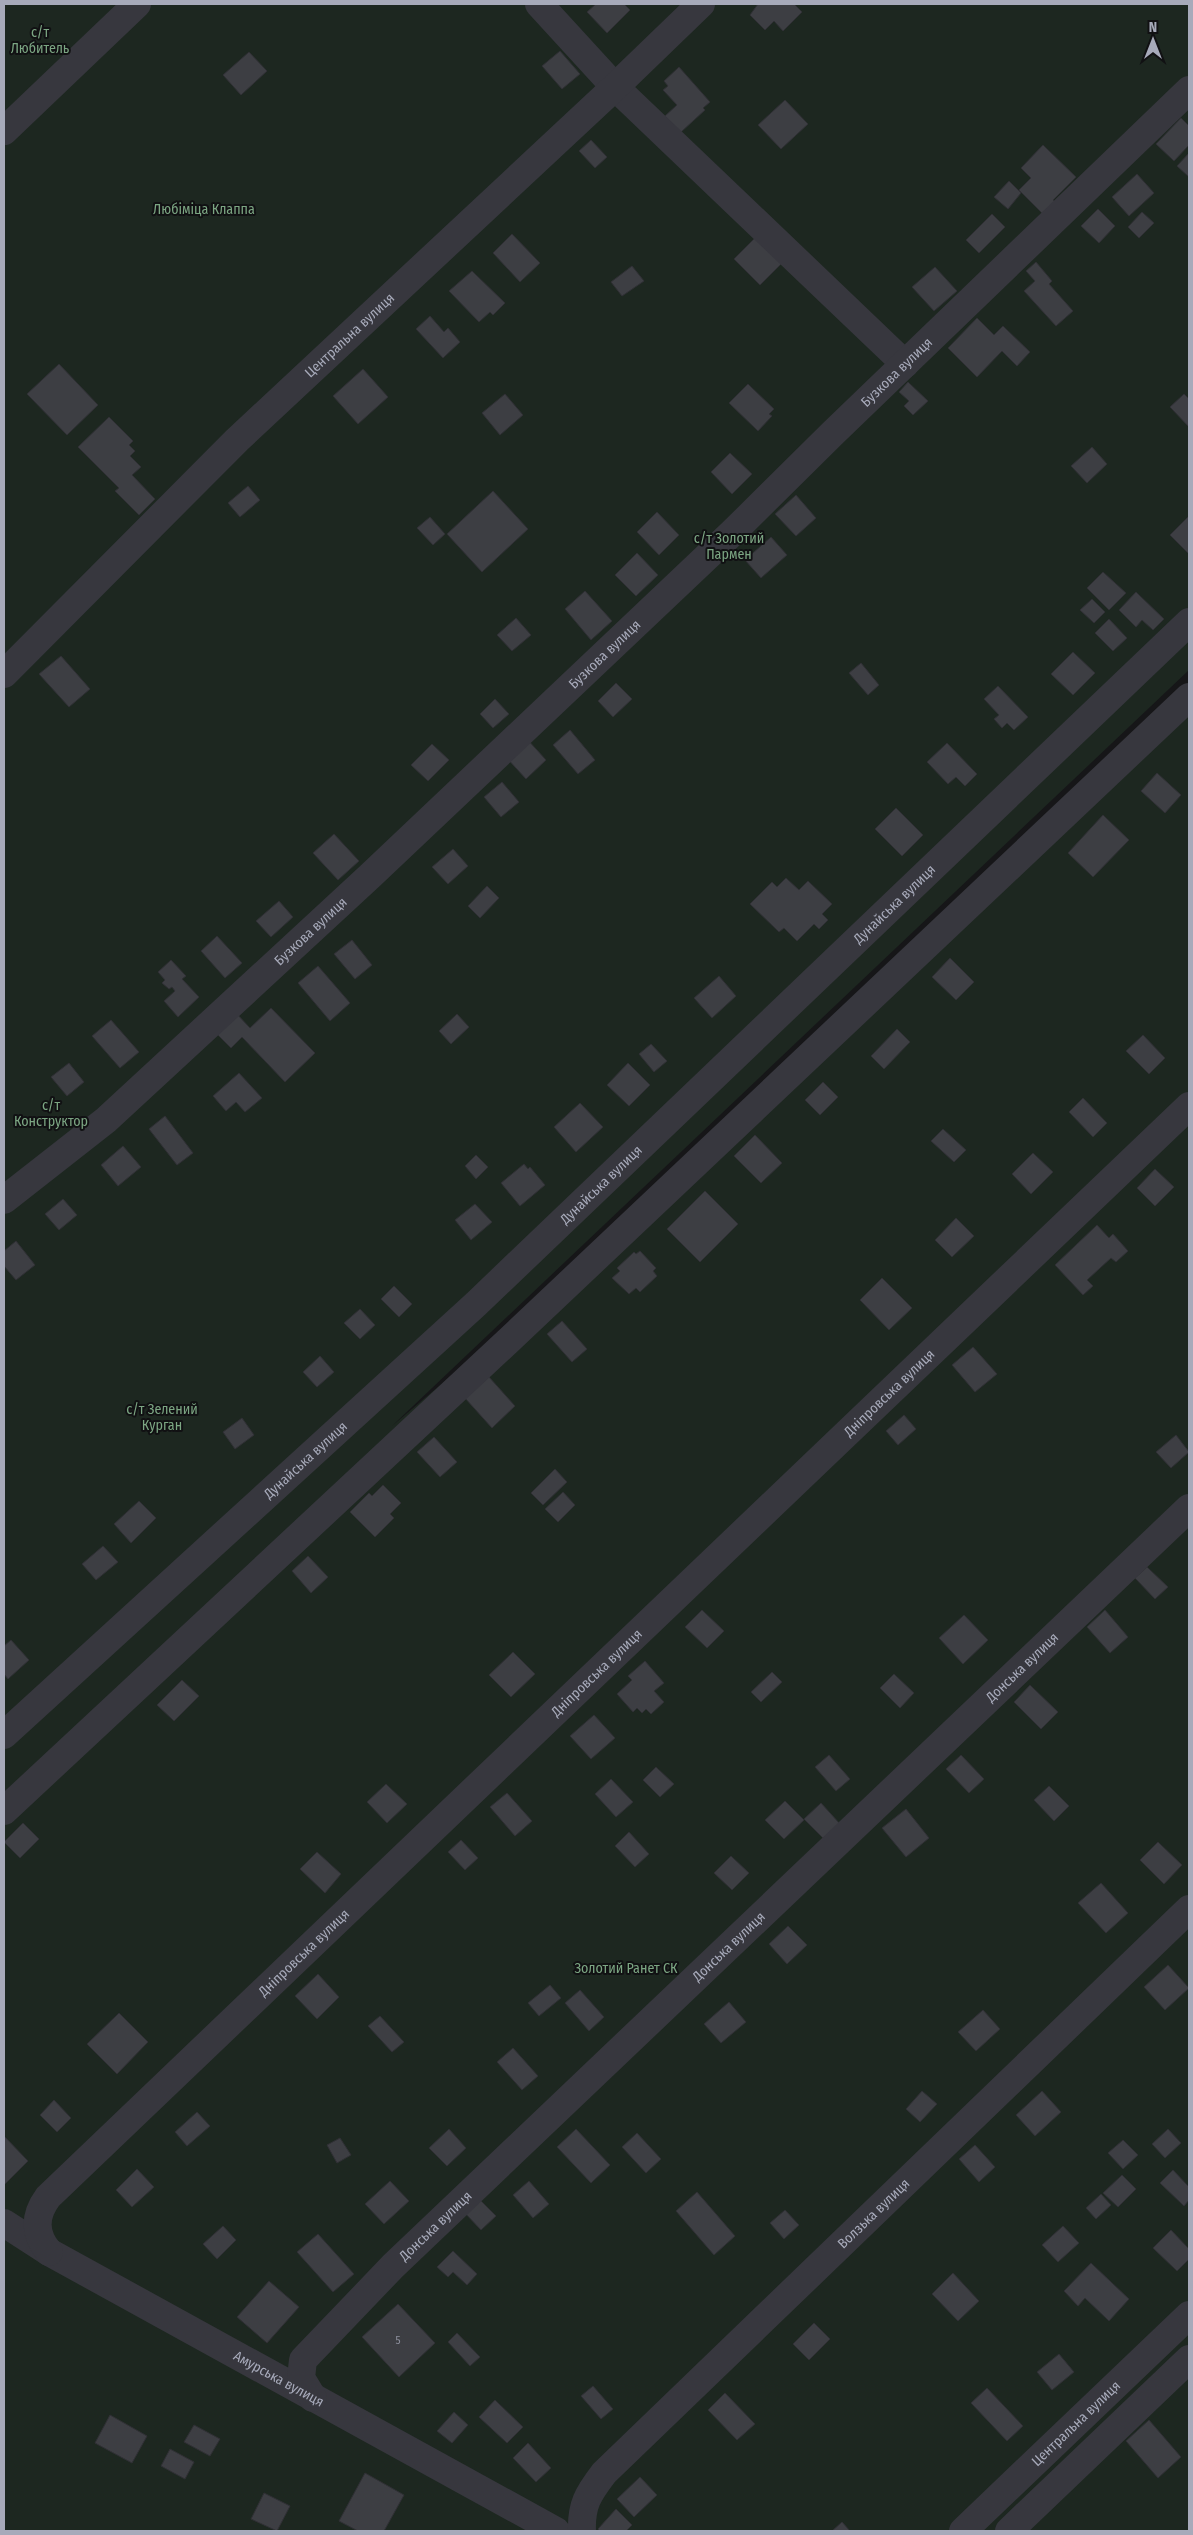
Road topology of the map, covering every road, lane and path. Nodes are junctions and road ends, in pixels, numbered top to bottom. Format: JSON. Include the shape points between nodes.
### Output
{"nodes":[{"id":1,"x":137,"y":4,"type":"edge"},
{"id":2,"x":539,"y":4,"type":"edge"},
{"id":3,"x":700,"y":4,"type":"edge"},
{"id":4,"x":615,"y":87,"type":"junction"},
{"id":5,"x":1189,"y":90,"type":"edge"},
{"id":6,"x":4,"y":131,"type":"edge"},
{"id":7,"x":905,"y":364,"type":"junction"},
{"id":8,"x":1189,"y":622,"type":"edge"},
{"id":9,"x":4,"y":674,"type":"edge"},
{"id":10,"x":1189,"y":697,"type":"edge"},
{"id":11,"x":1189,"y":1106,"type":"edge"},
{"id":12,"x":4,"y":1200,"type":"edge"},
{"id":13,"x":1189,"y":1508,"type":"edge"},
{"id":14,"x":4,"y":1735,"type":"edge"},
{"id":15,"x":4,"y":1811,"type":"edge"},
{"id":16,"x":1189,"y":1909,"type":"edge"},
{"id":17,"x":4,"y":2223,"type":"edge"},
{"id":18,"x":49,"y":2252,"type":"junction"},
{"id":19,"x":1189,"y":2315,"type":"edge"},
{"id":20,"x":1189,"y":2359,"type":"edge"},
{"id":21,"x":313,"y":2398,"type":"junction"},
{"id":22,"x":556,"y":2531,"type":"edge"},
{"id":23,"x":582,"y":2531,"type":"edge"},
{"id":24,"x":963,"y":2531,"type":"edge"},
{"id":25,"x":1009,"y":2531,"type":"edge"}],
"edges":[{"from":1,"to":6,"type":"street"},
{"from":2,"to":4,"type":"street"},
{"from":3,"to":4,"type":"street","name":"Центральна вулиця"},
{"from":4,"to":7,"type":"street"},
{"from":4,"to":9,"type":"street","name":"Центральна вулиця","via":[[237,440]]},
{"from":5,"to":7,"type":"street","name":"Бузкова вулиця"},
{"from":7,"to":12,"type":"street","name":"Бузкова вулиця","via":[[363,883],[106,1120]]},
{"from":8,"to":14,"type":"street","name":"Дунайська вулиця","via":[[476,1304]]},
{"from":10,"to":15,"type":"street","via":[[507,1342]]},
{"from":11,"to":18,"type":"street","name":"Дніпровська вулиця","via":[[48,2197],[37,2218],[37,2231]]},
{"from":13,"to":21,"type":"street","name":"Донська вулиця","via":[[393,2266],[302,2360],[301,2378]]},
{"from":16,"to":23,"type":"street","name":"Волзька вулиця","via":[[604,2473],[581,2512]]},
{"from":17,"to":18,"type":"street","name":"Амурська вулиця"},
{"from":18,"to":21,"type":"street","name":"Амурська вулиця"},
{"from":19,"to":24,"type":"street","name":"Центральна вулиця"},
{"from":20,"to":25,"type":"street"},
{"from":21,"to":22,"type":"street","name":"Амурська вулиця"}]}
